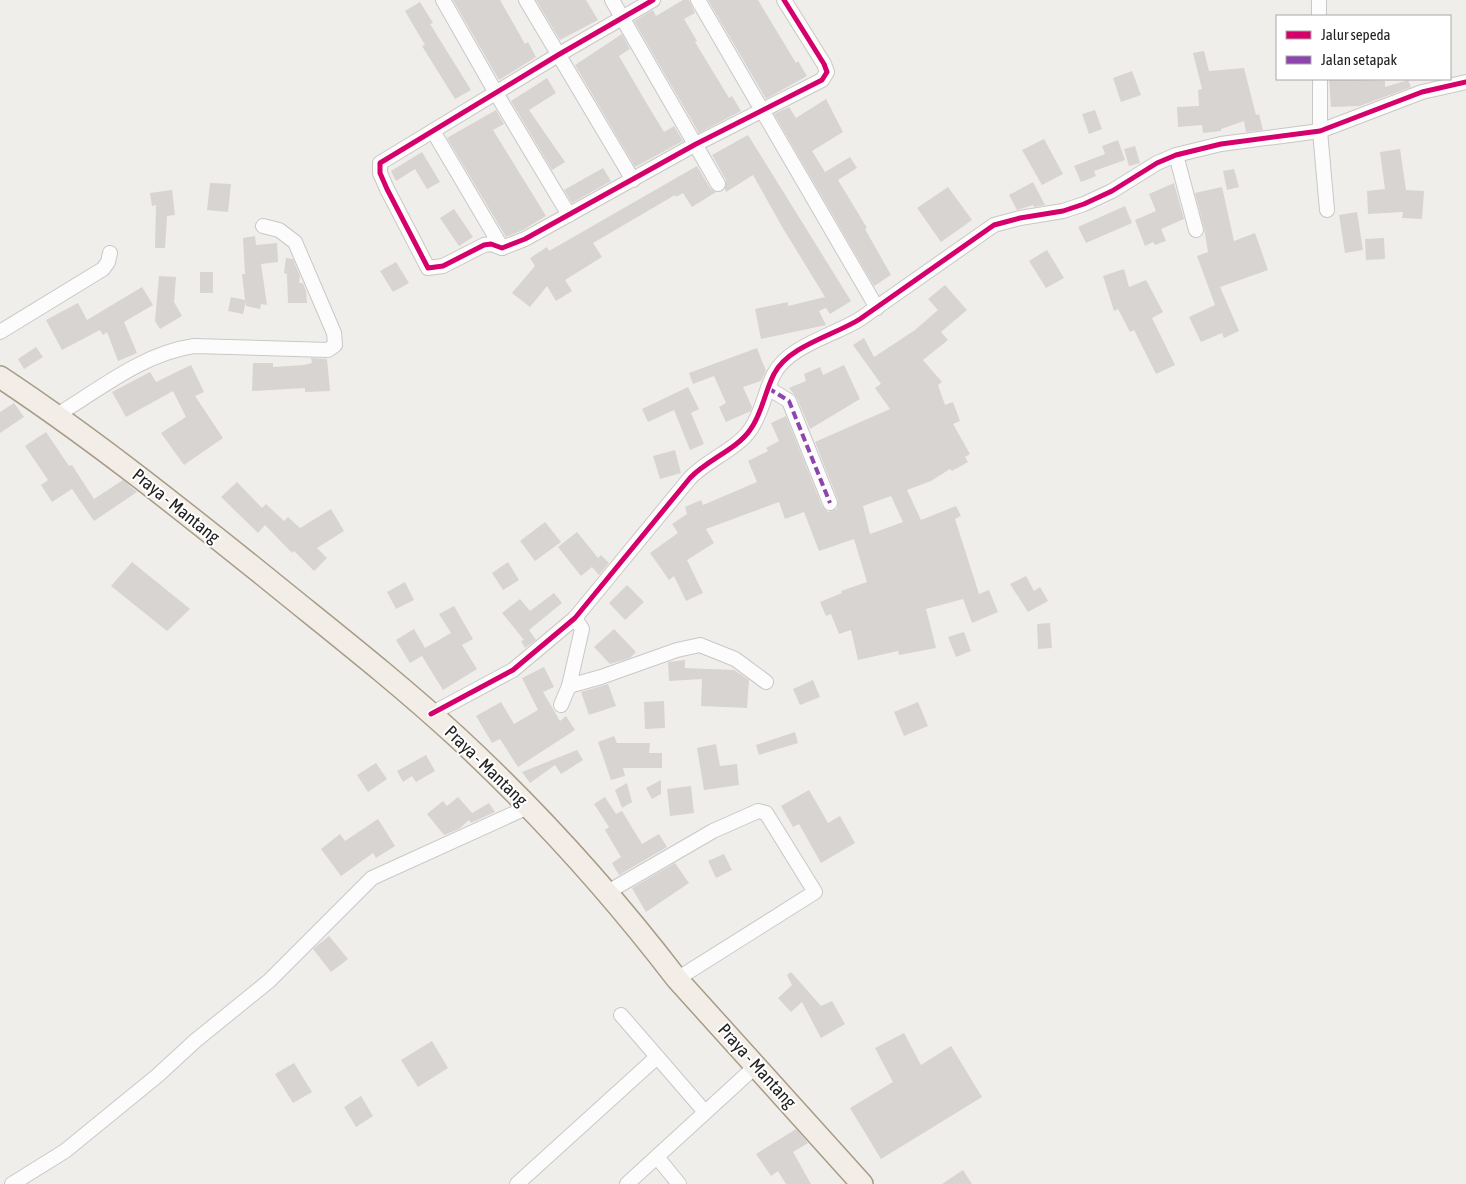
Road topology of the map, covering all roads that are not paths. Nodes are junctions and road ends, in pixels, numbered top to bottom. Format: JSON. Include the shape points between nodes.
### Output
{"nodes":[{"id":1,"x":443,"y":0,"type":"edge"},
{"id":2,"x":526,"y":0,"type":"edge"},
{"id":3,"x":612,"y":0,"type":"edge"},
{"id":4,"x":654,"y":0,"type":"edge"},
{"id":5,"x":698,"y":0,"type":"edge"},
{"id":6,"x":784,"y":0,"type":"edge"},
{"id":7,"x":1319,"y":0,"type":"edge"},
{"id":8,"x":1319,"y":15,"type":"edge"},
{"id":9,"x":622,"y":18,"type":"junction"},
{"id":10,"x":558,"y":55,"type":"junction"},
{"id":11,"x":1320,"y":80,"type":"edge"},
{"id":12,"x":1466,"y":82,"type":"edge"},
{"id":13,"x":496,"y":93,"type":"junction"},
{"id":14,"x":763,"y":110,"type":"junction"},
{"id":15,"x":432,"y":131,"type":"junction"},
{"id":16,"x":1320,"y":131,"type":"junction"},
{"id":17,"x":696,"y":144,"type":"junction"},
{"id":18,"x":1176,"y":155,"type":"junction"},
{"id":19,"x":633,"y":180,"type":"junction"},
{"id":20,"x":718,"y":184,"type":"dead end"},
{"id":21,"x":1327,"y":210,"type":"dead end"},
{"id":22,"x":569,"y":215,"type":"junction"},
{"id":23,"x":263,"y":226,"type":"dead end"},
{"id":24,"x":1196,"y":230,"type":"dead end"},
{"id":25,"x":502,"y":248,"type":"junction"},
{"id":26,"x":110,"y":253,"type":"dead end"},
{"id":27,"x":877,"y":308,"type":"junction"},
{"id":28,"x":0,"y":332,"type":"edge"},
{"id":29,"x":0,"y":377,"type":"edge"},
{"id":30,"x":768,"y":388,"type":"junction"},
{"id":31,"x":57,"y":415,"type":"junction"},
{"id":32,"x":830,"y":503,"type":"dead end"},
{"id":33,"x":575,"y":618,"type":"junction"},
{"id":34,"x":766,"y":682,"type":"dead end"},
{"id":35,"x":569,"y":686,"type":"junction"},
{"id":36,"x":561,"y":705,"type":"dead end"},
{"id":37,"x":431,"y":714,"type":"junction"},
{"id":38,"x":528,"y":806,"type":"junction"},
{"id":39,"x":606,"y":893,"type":"junction"},
{"id":40,"x":677,"y":979,"type":"junction"},
{"id":41,"x":621,"y":1015,"type":"dead end"},
{"id":42,"x":657,"y":1057,"type":"junction"},
{"id":43,"x":757,"y":1065,"type":"junction"},
{"id":44,"x":705,"y":1112,"type":"junction"},
{"id":45,"x":656,"y":1156,"type":"junction"},
{"id":46,"x":12,"y":1184,"type":"edge"},
{"id":47,"x":517,"y":1184,"type":"edge"},
{"id":48,"x":627,"y":1184,"type":"edge"},
{"id":49,"x":679,"y":1184,"type":"edge"},
{"id":50,"x":862,"y":1184,"type":"edge"}],
"edges":[{"from":1,"to":13,"type":"street"},
{"from":2,"to":10,"type":"street"},
{"from":3,"to":9,"type":"street"},
{"from":4,"to":9,"type":"street"},
{"from":5,"to":14,"type":"street"},
{"from":6,"to":14,"type":"street","via":[[827,72],[822,80]]},
{"from":7,"to":8,"type":"street"},
{"from":9,"to":10,"type":"street"},
{"from":9,"to":17,"type":"street"},
{"from":10,"to":13,"type":"street"},
{"from":10,"to":19,"type":"street"},
{"from":11,"to":16,"type":"street"},
{"from":12,"to":16,"type":"street","via":[[1422,92]]},
{"from":13,"to":15,"type":"street"},
{"from":13,"to":22,"type":"street"},
{"from":14,"to":17,"type":"street"},
{"from":14,"to":27,"type":"street"},
{"from":15,"to":25,"type":"street"},
{"from":15,"to":25,"type":"street","via":[[379,164],[387,189],[425,266],[432,270],[486,244]]},
{"from":16,"to":18,"type":"street","via":[[1221,144]]},
{"from":16,"to":21,"type":"street"},
{"from":17,"to":19,"type":"street"},
{"from":17,"to":20,"type":"street"},
{"from":18,"to":24,"type":"street"},
{"from":18,"to":27,"type":"street","via":[[1084,204],[994,226]]},
{"from":19,"to":22,"type":"street"},
{"from":22,"to":25,"type":"street"},
{"from":23,"to":31,"type":"street","via":[[279,230],[295,242],[334,333],[335,345],[328,350],[194,346],[177,349],[147,361]]},
{"from":26,"to":28,"type":"street","via":[[103,269]]},
{"from":27,"to":30,"type":"street","via":[[841,331],[790,356],[778,368]]},
{"from":29,"to":31,"type":"main road","name":"Praya - Mantang"},
{"from":30,"to":32,"type":"street","via":[[789,401]]},
{"from":30,"to":33,"type":"street","via":[[750,430],[702,465]]},
{"from":31,"to":37,"type":"main road","name":"Praya - Mantang","via":[[144,480]]},
{"from":33,"to":35,"type":"street","via":[[582,629]]},
{"from":33,"to":37,"type":"street","via":[[513,670]]},
{"from":34,"to":35,"type":"street","via":[[735,659],[700,645]]},
{"from":35,"to":36,"type":"street"},
{"from":37,"to":38,"type":"main road","name":"Praya - Mantang"},
{"from":38,"to":39,"type":"main road","name":"Praya - Mantang"},
{"from":38,"to":46,"type":"street","via":[[372,878],[269,981],[65,1151]]},
{"from":39,"to":40,"type":"main road","name":"Praya - Mantang"},
{"from":39,"to":40,"type":"street","via":[[713,831],[758,812],[766,813],[815,892]]},
{"from":40,"to":43,"type":"main road","name":"Praya - Mantang"},
{"from":41,"to":42,"type":"street"},
{"from":42,"to":44,"type":"street"},
{"from":42,"to":47,"type":"street"},
{"from":43,"to":44,"type":"street"},
{"from":43,"to":50,"type":"main road","name":"Praya - Mantang"},
{"from":44,"to":45,"type":"street"},
{"from":45,"to":48,"type":"street"},
{"from":45,"to":49,"type":"street"}]}
